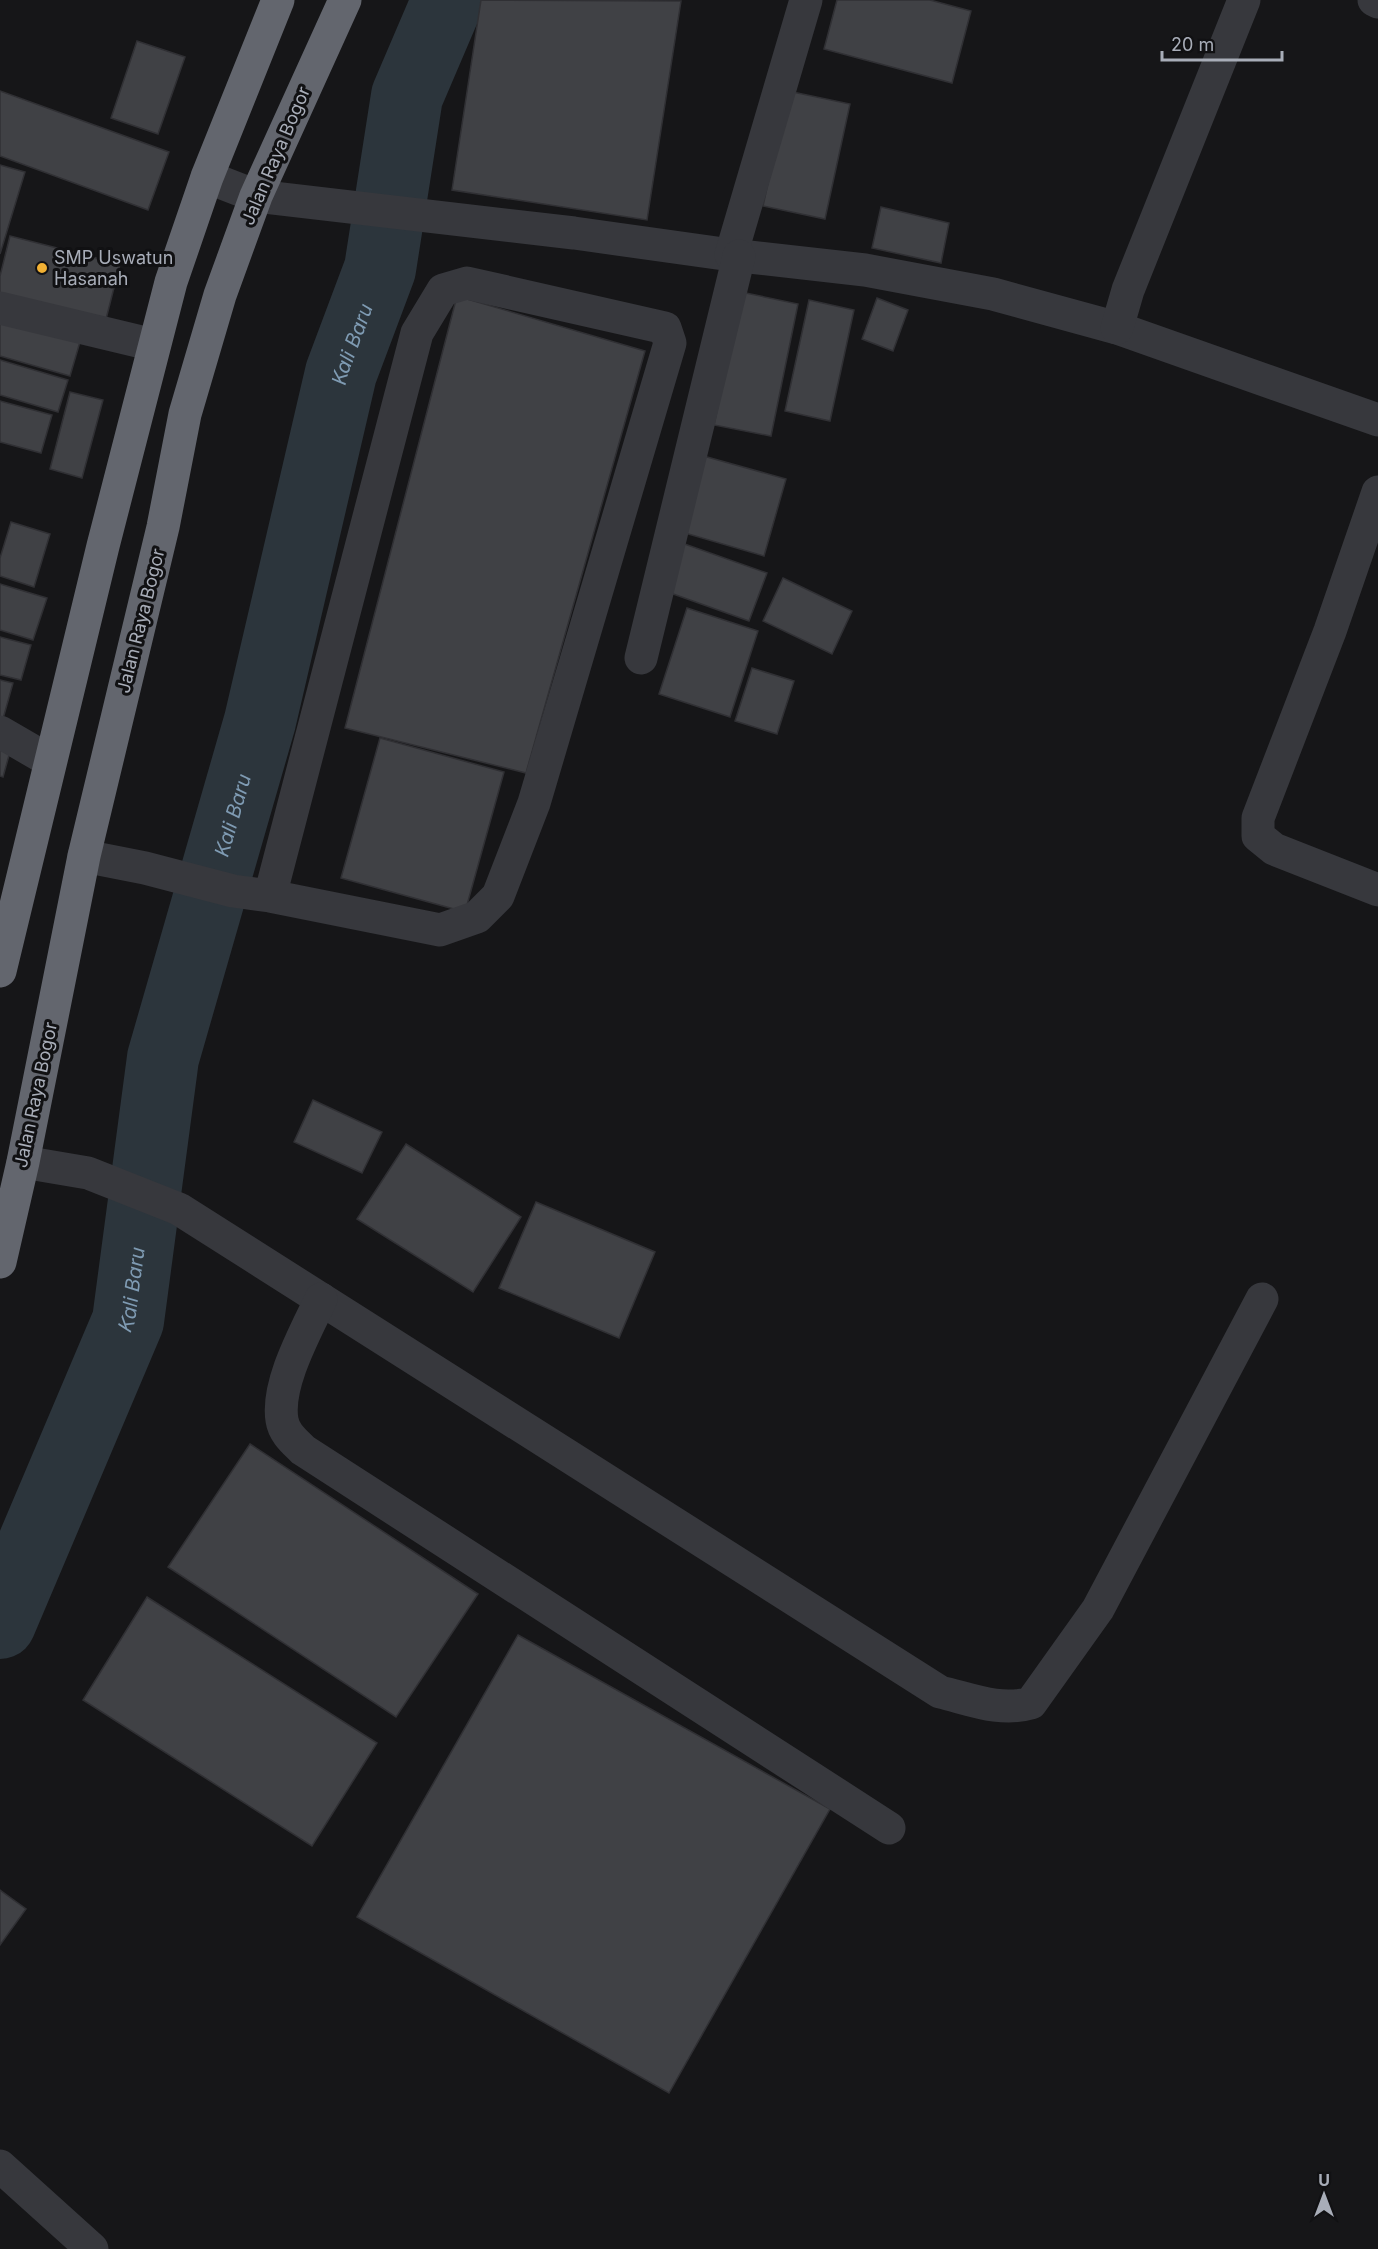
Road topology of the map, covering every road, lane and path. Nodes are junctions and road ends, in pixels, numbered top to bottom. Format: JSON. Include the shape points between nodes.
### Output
{"nodes":[{"id":1,"x":278,"y":0,"type":"edge"},
{"id":2,"x":345,"y":0,"type":"edge"},
{"id":3,"x":806,"y":0,"type":"edge"},
{"id":4,"x":1244,"y":0,"type":"edge"},
{"id":5,"x":207,"y":177,"type":"junction"},
{"id":6,"x":256,"y":196,"type":"junction"},
{"id":7,"x":735,"y":255,"type":"junction"},
{"id":8,"x":0,"y":308,"type":"edge"},
{"id":9,"x":1117,"y":328,"type":"junction"},
{"id":10,"x":154,"y":345,"type":"junction"},
{"id":11,"x":1378,"y":420,"type":"edge"},
{"id":12,"x":1378,"y":492,"type":"edge"},
{"id":13,"x":640,"y":658,"type":"dead end"},
{"id":14,"x":0,"y":732,"type":"edge"},
{"id":15,"x":50,"y":761,"type":"junction"},
{"id":16,"x":84,"y":856,"type":"junction"},
{"id":17,"x":1378,"y":890,"type":"edge"},
{"id":18,"x":270,"y":896,"type":"junction"},
{"id":19,"x":0,"y":971,"type":"edge"},
{"id":20,"x":23,"y":1162,"type":"junction"},
{"id":21,"x":0,"y":1262,"type":"edge"},
{"id":22,"x":321,"y":1299,"type":"junction"},
{"id":23,"x":1262,"y":1299,"type":"dead end"},
{"id":24,"x":889,"y":1828,"type":"dead end"},
{"id":25,"x":0,"y":2166,"type":"edge"},
{"id":26,"x":92,"y":2249,"type":"edge"}],
"edges":[{"from":1,"to":5,"type":"highway"},
{"from":2,"to":6,"type":"highway","name":"Jalan Raya Bogor"},
{"from":3,"to":7,"type":"street"},
{"from":4,"to":9,"type":"street","via":[[1128,290]]},
{"from":5,"to":6,"type":"street"},
{"from":5,"to":10,"type":"highway"},
{"from":6,"to":7,"type":"street","via":[[573,232]]},
{"from":6,"to":16,"type":"highway","name":"Jalan Raya Bogor","via":[[220,295],[185,414],[163,527]]},
{"from":7,"to":9,"type":"street","via":[[865,270],[993,294]]},
{"from":7,"to":13,"type":"street"},
{"from":8,"to":10,"type":"street"},
{"from":9,"to":11,"type":"street"},
{"from":10,"to":15,"type":"highway"},
{"from":12,"to":17,"type":"street","via":[[1258,818],[1258,836],[1274,849]]},
{"from":14,"to":15,"type":"street"},
{"from":15,"to":19,"type":"highway"},
{"from":16,"to":18,"type":"street"},
{"from":16,"to":20,"type":"highway","name":"Jalan Raya Bogor"},
{"from":18,"to":18,"type":"street","via":[[440,930],[477,917],[498,896],[534,802],[670,343],[665,328],[467,283],[443,290],[417,333]]},
{"from":20,"to":21,"type":"highway","name":"Jalan Raya Bogor"},
{"from":20,"to":22,"type":"street","via":[[88,1173],[179,1209]]},
{"from":22,"to":23,"type":"street","via":[[940,1692],[1003,1708],[1031,1703],[1098,1609]]},
{"from":22,"to":24,"type":"street","via":[[299,1345],[282,1402],[287,1435],[303,1450]]},
{"from":25,"to":26,"type":"street"}]}
